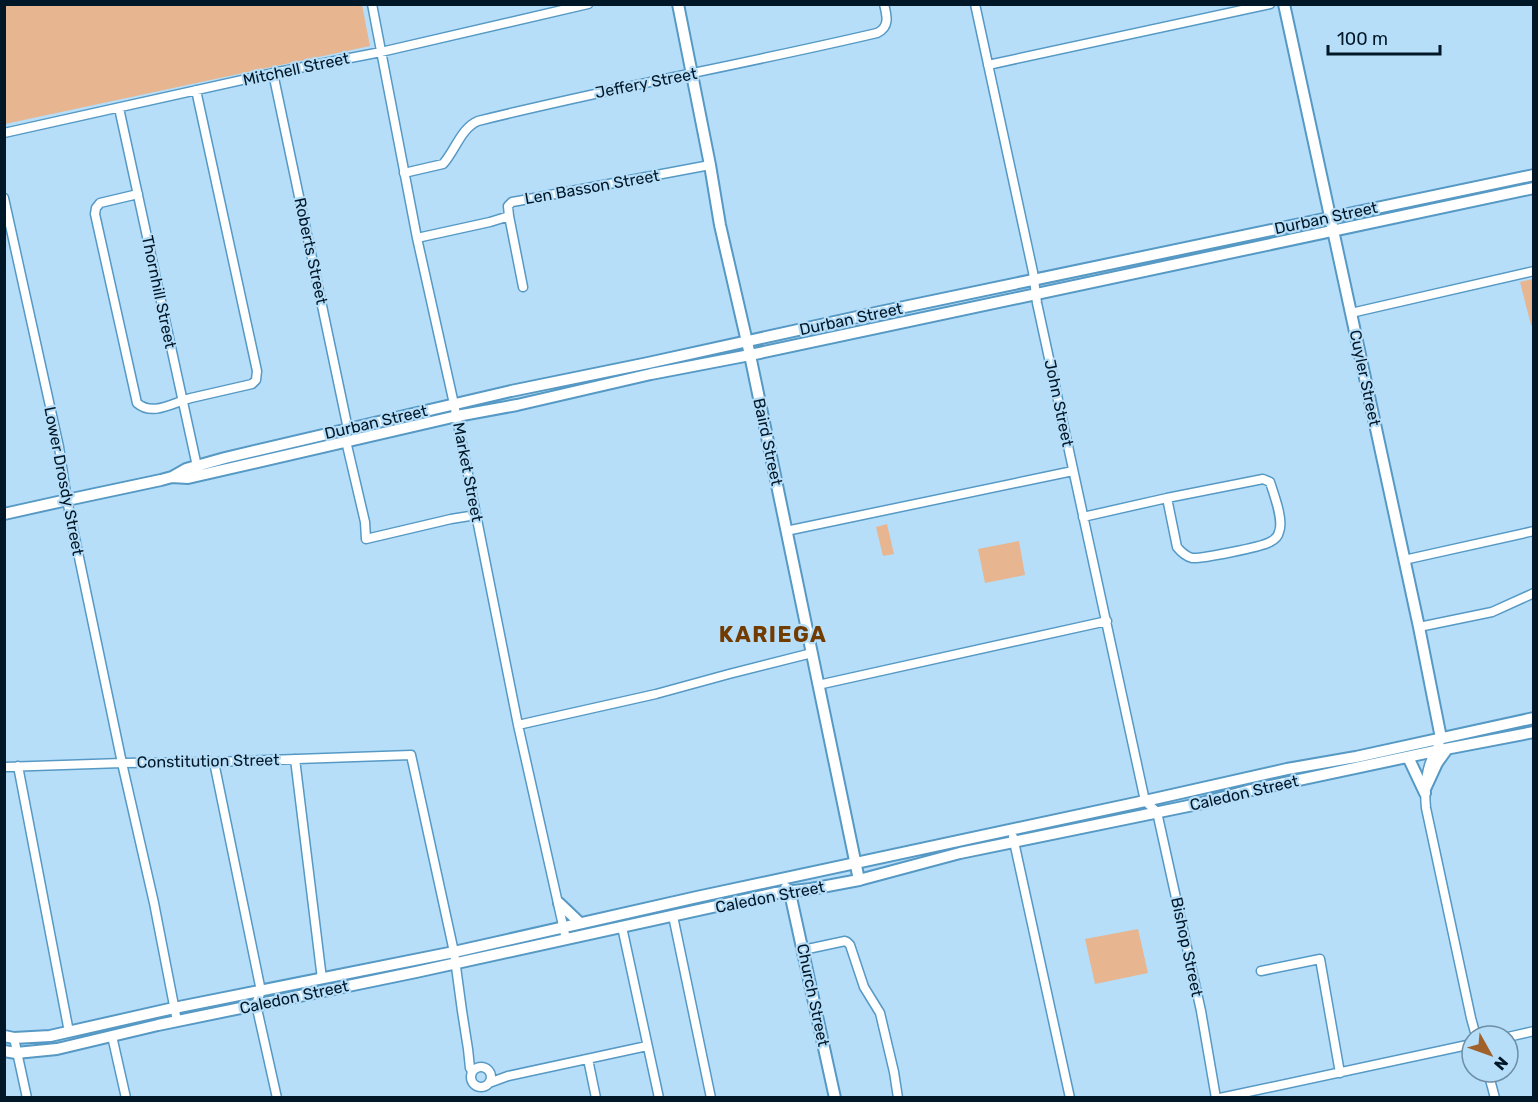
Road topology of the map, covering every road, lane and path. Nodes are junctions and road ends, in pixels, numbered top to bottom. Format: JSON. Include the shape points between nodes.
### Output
{"nodes":[{"id":1,"x":372,"y":4,"type":"edge"},
{"id":2,"x":588,"y":4,"type":"edge"},
{"id":3,"x":678,"y":4,"type":"edge"},
{"id":4,"x":884,"y":4,"type":"edge"},
{"id":5,"x":975,"y":4,"type":"edge"},
{"id":6,"x":1270,"y":4,"type":"edge"},
{"id":7,"x":1284,"y":4,"type":"edge"},
{"id":8,"x":381,"y":51,"type":"junction"},
{"id":9,"x":988,"y":65,"type":"junction"},
{"id":10,"x":273,"y":73,"type":"junction"},
{"id":11,"x":691,"y":75,"type":"junction"},
{"id":12,"x":196,"y":90,"type":"junction"},
{"id":13,"x":119,"y":108,"type":"junction"},
{"id":14,"x":4,"y":133,"type":"edge"},
{"id":15,"x":710,"y":165,"type":"junction"},
{"id":16,"x":404,"y":173,"type":"junction"},
{"id":17,"x":1533,"y":175,"type":"edge"},
{"id":18,"x":1533,"y":188,"type":"edge"},
{"id":19,"x":138,"y":194,"type":"junction"},
{"id":20,"x":4,"y":198,"type":"edge"},
{"id":21,"x":509,"y":216,"type":"junction"},
{"id":22,"x":1330,"y":218,"type":"junction"},
{"id":23,"x":1334,"y":230,"type":"junction"},
{"id":24,"x":417,"y":238,"type":"junction"},
{"id":25,"x":1533,"y":272,"type":"edge"},
{"id":26,"x":1034,"y":280,"type":"junction"},
{"id":27,"x":524,"y":287,"type":"dead end"},
{"id":28,"x":1035,"y":294,"type":"junction"},
{"id":29,"x":1350,"y":313,"type":"junction"},
{"id":30,"x":747,"y":341,"type":"junction"},
{"id":31,"x":750,"y":355,"type":"junction"},
{"id":32,"x":183,"y":400,"type":"junction"},
{"id":33,"x":454,"y":404,"type":"junction"},
{"id":34,"x":457,"y":416,"type":"junction"},
{"id":35,"x":348,"y":429,"type":"junction"},
{"id":36,"x":346,"y":441,"type":"junction"},
{"id":37,"x":198,"y":471,"type":"junction"},
{"id":38,"x":1073,"y":471,"type":"junction"},
{"id":39,"x":1167,"y":498,"type":"junction"},
{"id":40,"x":67,"y":500,"type":"junction"},
{"id":41,"x":4,"y":514,"type":"edge"},
{"id":42,"x":476,"y":515,"type":"junction"},
{"id":43,"x":1083,"y":517,"type":"junction"},
{"id":44,"x":786,"y":531,"type":"junction"},
{"id":45,"x":1533,"y":531,"type":"edge"},
{"id":46,"x":1404,"y":560,"type":"junction"},
{"id":47,"x":1533,"y":593,"type":"edge"},
{"id":48,"x":1107,"y":621,"type":"junction"},
{"id":49,"x":1419,"y":627,"type":"junction"},
{"id":50,"x":812,"y":653,"type":"junction"},
{"id":51,"x":818,"y":685,"type":"junction"},
{"id":52,"x":1533,"y":718,"type":"edge"},
{"id":53,"x":518,"y":724,"type":"junction"},
{"id":54,"x":1533,"y":732,"type":"edge"},
{"id":55,"x":1441,"y":738,"type":"junction"},
{"id":56,"x":1447,"y":749,"type":"junction"},
{"id":57,"x":1435,"y":751,"type":"junction"},
{"id":58,"x":1408,"y":757,"type":"junction"},
{"id":59,"x":295,"y":759,"type":"junction"},
{"id":60,"x":214,"y":762,"type":"junction"},
{"id":61,"x":122,"y":763,"type":"junction"},
{"id":62,"x":18,"y":766,"type":"junction"},
{"id":63,"x":4,"y":767,"type":"edge"},
{"id":64,"x":1425,"y":791,"type":"junction"},
{"id":65,"x":1145,"y":801,"type":"junction"},
{"id":66,"x":1157,"y":812,"type":"junction"},
{"id":67,"x":1011,"y":830,"type":"junction"},
{"id":68,"x":1014,"y":842,"type":"junction"},
{"id":69,"x":854,"y":864,"type":"junction"},
{"id":70,"x":800,"y":875,"type":"junction"},
{"id":71,"x":858,"y":880,"type":"junction"},
{"id":72,"x":773,"y":881,"type":"junction"},
{"id":73,"x":790,"y":893,"type":"junction"},
{"id":74,"x":560,"y":903,"type":"junction"},
{"id":75,"x":673,"y":916,"type":"junction"},
{"id":76,"x":580,"y":923,"type":"junction"},
{"id":77,"x":565,"y":927,"type":"junction"},
{"id":78,"x":622,"y":927,"type":"junction"},
{"id":79,"x":566,"y":939,"type":"junction"},
{"id":80,"x":803,"y":950,"type":"junction"},
{"id":81,"x":455,"y":957,"type":"junction"},
{"id":82,"x":1261,"y":971,"type":"dead end"},
{"id":83,"x":322,"y":979,"type":"junction"},
{"id":84,"x":261,"y":991,"type":"junction"},
{"id":85,"x":256,"y":1004,"type":"junction"},
{"id":86,"x":174,"y":1008,"type":"junction"},
{"id":87,"x":177,"y":1021,"type":"junction"},
{"id":88,"x":1473,"y":1024,"type":"edge"},
{"id":89,"x":69,"y":1032,"type":"junction"},
{"id":90,"x":112,"y":1036,"type":"junction"},
{"id":91,"x":9,"y":1037,"type":"edge"},
{"id":92,"x":647,"y":1046,"type":"junction"},
{"id":93,"x":1460,"y":1047,"type":"edge"},
{"id":94,"x":468,"y":1049,"type":"junction"},
{"id":95,"x":4,"y":1051,"type":"edge"},
{"id":96,"x":16,"y":1053,"type":"junction"},
{"id":97,"x":588,"y":1059,"type":"junction"},
{"id":98,"x":486,"y":1069,"type":"junction"},
{"id":99,"x":472,"y":1071,"type":"junction"},
{"id":100,"x":1340,"y":1072,"type":"junction"},
{"id":101,"x":508,"y":1076,"type":"junction"},
{"id":102,"x":489,"y":1083,"type":"junction"},
{"id":103,"x":27,"y":1098,"type":"edge"},
{"id":104,"x":126,"y":1098,"type":"edge"},
{"id":105,"x":277,"y":1098,"type":"edge"},
{"id":106,"x":596,"y":1098,"type":"edge"},
{"id":107,"x":659,"y":1098,"type":"edge"},
{"id":108,"x":711,"y":1098,"type":"edge"},
{"id":109,"x":835,"y":1098,"type":"edge"},
{"id":110,"x":898,"y":1098,"type":"edge"},
{"id":111,"x":1070,"y":1098,"type":"edge"},
{"id":112,"x":1218,"y":1098,"type":"edge"}],
"edges":[{"from":1,"to":8,"type":"street","name":"Market Street"},
{"from":2,"to":8,"type":"street","name":"Mitchell Street"},
{"from":3,"to":11,"type":"main road","name":"Baird Street"},
{"from":4,"to":11,"type":"street","name":"Jeffery Street","via":[[887,22],[877,33]]},
{"from":5,"to":9,"type":"street","name":"John Street"},
{"from":6,"to":9,"type":"street"},
{"from":7,"to":22,"type":"main road","name":"Cuyler Street"},
{"from":8,"to":10,"type":"street","name":"Mitchell Street"},
{"from":8,"to":16,"type":"street","name":"Market Street"},
{"from":9,"to":26,"type":"street","name":"John Street"},
{"from":10,"to":12,"type":"street","name":"Mitchell Street"},
{"from":10,"to":35,"type":"street","name":"Roberts Street"},
{"from":11,"to":15,"type":"main road","name":"Baird Street"},
{"from":11,"to":16,"type":"street","name":"Jeffery Street","via":[[478,121],[466,130],[443,164]]},
{"from":12,"to":13,"type":"street","name":"Mitchell Street"},
{"from":12,"to":32,"type":"street","via":[[257,372],[256,380],[249,385]]},
{"from":13,"to":14,"type":"street","name":"Mitchell Street"},
{"from":13,"to":19,"type":"street","name":"Thornhill Street"},
{"from":15,"to":21,"type":"street","name":"Len Basson Street","via":[[513,202],[508,206]]},
{"from":15,"to":30,"type":"main road","name":"Baird Street"},
{"from":16,"to":24,"type":"street","name":"Market Street"},
{"from":17,"to":22,"type":"main road","name":"Durban Street"},
{"from":18,"to":23,"type":"main road","name":"Durban Street"},
{"from":19,"to":32,"type":"street","name":"Thornhill Street"},
{"from":19,"to":32,"type":"street","via":[[100,203],[95,214],[138,403],[150,410]]},
{"from":20,"to":40,"type":"street","name":"Lower Drosdy Street"},
{"from":21,"to":24,"type":"street","name":"Len Basson Street"},
{"from":21,"to":27,"type":"street"},
{"from":22,"to":23,"type":"main road","name":"Cuyler Street"},
{"from":22,"to":26,"type":"main road","name":"Durban Street"},
{"from":23,"to":28,"type":"main road","name":"Durban Street"},
{"from":23,"to":29,"type":"main road","name":"Cuyler Street"},
{"from":24,"to":33,"type":"street","name":"Market Street"},
{"from":25,"to":29,"type":"street"},
{"from":26,"to":28,"type":"street","name":"John Street"},
{"from":26,"to":30,"type":"main road","name":"Durban Street"},
{"from":28,"to":31,"type":"main road","name":"Durban Street"},
{"from":28,"to":38,"type":"street","name":"John Street"},
{"from":29,"to":46,"type":"main road","name":"Cuyler Street"},
{"from":30,"to":31,"type":"main road","name":"Baird Street"},
{"from":30,"to":33,"type":"main road","name":"Durban Street"},
{"from":31,"to":34,"type":"main road","name":"Durban Street"},
{"from":31,"to":44,"type":"main road","name":"Baird Street"},
{"from":32,"to":37,"type":"street","name":"Thornhill Street"},
{"from":33,"to":34,"type":"street","name":"Market Street"},
{"from":33,"to":35,"type":"main road","name":"Durban Street"},
{"from":34,"to":36,"type":"main road","name":"Durban Street"},
{"from":34,"to":42,"type":"street","name":"Market Street"},
{"from":35,"to":37,"type":"main road","name":"Durban Street","via":[[263,448]]},
{"from":36,"to":37,"type":"main road","name":"Durban Street"},
{"from":36,"to":42,"type":"street","via":[[366,539]]},
{"from":37,"to":40,"type":"main road","name":"Durban Street","via":[[186,469],[172,477]]},
{"from":38,"to":43,"type":"street","name":"John Street"},
{"from":38,"to":44,"type":"street"},
{"from":39,"to":39,"type":"street","via":[[1177,547],[1188,557],[1200,558],[1264,544],[1275,539],[1280,531],[1275,500],[1266,480]]},
{"from":39,"to":43,"type":"street"},
{"from":40,"to":41,"type":"main road","name":"Durban Street"},
{"from":40,"to":61,"type":"street","name":"Lower Drosdy Street"},
{"from":42,"to":53,"type":"street","name":"Market Street"},
{"from":43,"to":48,"type":"street","name":"John Street"},
{"from":44,"to":50,"type":"main road","name":"Baird Street"},
{"from":45,"to":46,"type":"street"},
{"from":46,"to":49,"type":"main road","name":"Cuyler Street"},
{"from":47,"to":49,"type":"street","via":[[1492,612]]},
{"from":48,"to":51,"type":"street"},
{"from":48,"to":65,"type":"street","name":"John Street"},
{"from":49,"to":55,"type":"main road","name":"Cuyler Street"},
{"from":50,"to":51,"type":"main road","name":"Baird Street"},
{"from":50,"to":53,"type":"street","via":[[656,694]]},
{"from":51,"to":69,"type":"main road","name":"Baird Street"},
{"from":52,"to":55,"type":"main road","name":"Caledon Street"},
{"from":53,"to":74,"type":"street","name":"Market Street"},
{"from":54,"to":56,"type":"main road","name":"Caledon Street"},
{"from":55,"to":57,"type":"main road"},
{"from":55,"to":65,"type":"main road","name":"Caledon Street"},
{"from":56,"to":57,"type":"main road","name":"Caledon Street"},
{"from":56,"to":64,"type":"main road"},
{"from":57,"to":58,"type":"main road","name":"Caledon Street"},
{"from":57,"to":64,"type":"street","via":[[1428,766]]},
{"from":58,"to":64,"type":"main road"},
{"from":58,"to":66,"type":"main road","name":"Caledon Street"},
{"from":59,"to":60,"type":"street","name":"Constitution Street"},
{"from":59,"to":81,"type":"street","name":"Constitution Street","via":[[411,755]]},
{"from":59,"to":83,"type":"street"},
{"from":60,"to":61,"type":"street","name":"Constitution Street"},
{"from":60,"to":84,"type":"street"},
{"from":61,"to":62,"type":"street","name":"Constitution Street"},
{"from":61,"to":86,"type":"street","name":"Lower Drosdy Street"},
{"from":62,"to":63,"type":"street","name":"Constitution Street"},
{"from":62,"to":89,"type":"street"},
{"from":64,"to":88,"type":"street","via":[[1425,808]]},
{"from":65,"to":66,"type":"street"},
{"from":65,"to":67,"type":"main road","name":"Caledon Street"},
{"from":66,"to":68,"type":"main road","name":"Caledon Street"},
{"from":66,"to":112,"type":"street","name":"Bishop Street"},
{"from":67,"to":68,"type":"street"},
{"from":67,"to":69,"type":"main road","name":"Caledon Street"},
{"from":68,"to":71,"type":"main road","name":"Caledon Street"},
{"from":68,"to":111,"type":"street"},
{"from":69,"to":70,"type":"main road","name":"Caledon Street"},
{"from":69,"to":71,"type":"main road","name":"Baird Street"},
{"from":70,"to":72,"type":"main road","name":"Caledon Street"},
{"from":70,"to":73,"type":"main road"},
{"from":71,"to":73,"type":"main road","name":"Caledon Street"},
{"from":72,"to":73,"type":"main road"},
{"from":72,"to":76,"type":"main road","name":"Caledon Street"},
{"from":73,"to":75,"type":"main road","name":"Caledon Street"},
{"from":73,"to":80,"type":"main road","name":"Church Street"},
{"from":74,"to":76,"type":"main road"},
{"from":74,"to":77,"type":"street","name":"Market Street"},
{"from":75,"to":78,"type":"main road","name":"Caledon Street"},
{"from":75,"to":108,"type":"street"},
{"from":76,"to":77,"type":"main road","name":"Caledon Street"},
{"from":77,"to":79,"type":"street","name":"Market Street"},
{"from":77,"to":81,"type":"main road","name":"Caledon Street"},
{"from":78,"to":79,"type":"main road","name":"Caledon Street"},
{"from":78,"to":92,"type":"street"},
{"from":79,"to":81,"type":"main road","name":"Caledon Street"},
{"from":80,"to":109,"type":"main road","name":"Church Street"},
{"from":80,"to":110,"type":"street","via":[[844,941],[850,945],[864,987],[879,1011]]},
{"from":81,"to":83,"type":"main road","name":"Caledon Street"},
{"from":81,"to":85,"type":"main road","name":"Caledon Street","via":[[407,974]]},
{"from":81,"to":94,"type":"street"},
{"from":82,"to":100,"type":"street","via":[[1320,959]]},
{"from":83,"to":84,"type":"main road","name":"Caledon Street"},
{"from":84,"to":85,"type":"street"},
{"from":84,"to":86,"type":"main road","name":"Caledon Street"},
{"from":85,"to":87,"type":"main road","name":"Caledon Street"},
{"from":85,"to":105,"type":"street"},
{"from":86,"to":87,"type":"street","name":"Lower Drosdy Street"},
{"from":86,"to":89,"type":"main road","name":"Caledon Street"},
{"from":87,"to":90,"type":"main road","name":"Caledon Street"},
{"from":89,"to":91,"type":"main road","name":"Caledon Street"},
{"from":90,"to":96,"type":"main road","name":"Caledon Street","via":[[57,1049]]},
{"from":90,"to":104,"type":"street"},
{"from":91,"to":96,"type":"street"},
{"from":92,"to":97,"type":"street"},
{"from":92,"to":107,"type":"street"},
{"from":93,"to":100,"type":"street"},
{"from":94,"to":98,"type":"street"},
{"from":94,"to":99,"type":"street"},
{"from":95,"to":96,"type":"main road","name":"Caledon Street"},
{"from":96,"to":103,"type":"street"},
{"from":97,"to":101,"type":"street"},
{"from":97,"to":106,"type":"street"},
{"from":98,"to":99,"type":"street","via":[[476,1067]]},
{"from":98,"to":101,"type":"street"},
{"from":98,"to":102,"type":"street","via":[[491,1077]]},
{"from":99,"to":102,"type":"street","via":[[474,1085],[482,1087]]},
{"from":100,"to":112,"type":"street"},
{"from":101,"to":102,"type":"street"}]}
